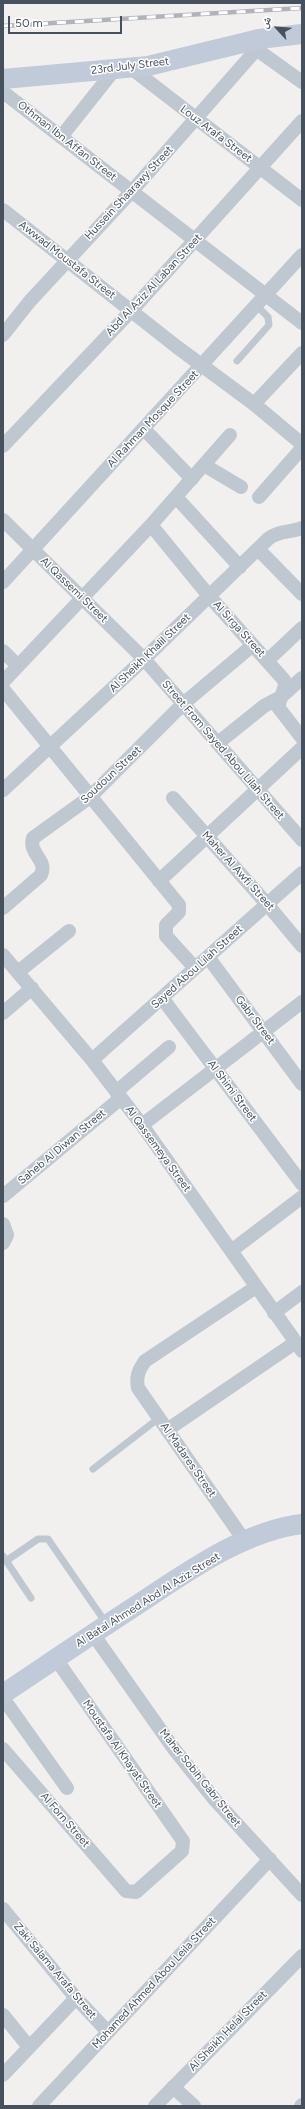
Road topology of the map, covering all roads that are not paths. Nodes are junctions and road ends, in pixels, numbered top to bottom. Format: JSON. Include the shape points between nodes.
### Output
{"nodes":[{"id":1,"x":302,"y":34,"type":"edge"},
{"id":2,"x":251,"y":46,"type":"junction"},
{"id":3,"x":123,"y":69,"type":"junction"},
{"id":4,"x":3,"y":79,"type":"edge"},
{"id":5,"x":302,"y":82,"type":"edge"},
{"id":6,"x":3,"y":92,"type":"edge"},
{"id":7,"x":196,"y":119,"type":"junction"},
{"id":8,"x":302,"y":121,"type":"edge"},
{"id":9,"x":61,"y":136,"type":"junction"},
{"id":10,"x":260,"y":167,"type":"junction"},
{"id":11,"x":132,"y":191,"type":"junction"},
{"id":12,"x":302,"y":200,"type":"edge"},
{"id":13,"x":3,"y":210,"type":"edge"},
{"id":14,"x":195,"y":240,"type":"junction"},
{"id":15,"x":302,"y":255,"type":"edge"},
{"id":16,"x":67,"y":260,"type":"junction"},
{"id":17,"x":266,"y":294,"type":"junction"},
{"id":18,"x":256,"y":306,"type":"junction"},
{"id":19,"x":131,"y":311,"type":"junction"},
{"id":20,"x":302,"y":323,"type":"edge"},
{"id":21,"x":3,"y":336,"type":"edge"},
{"id":22,"x":302,"y":353,"type":"edge"},
{"id":23,"x":237,"y":361,"type":"dead end"},
{"id":24,"x":202,"y":366,"type":"junction"},
{"id":25,"x":254,"y":404,"type":"junction"},
{"id":26,"x":144,"y":429,"type":"junction"},
{"id":27,"x":230,"y":435,"type":"dead end"},
{"id":28,"x":5,"y":438,"type":"edge"},
{"id":29,"x":302,"y":444,"type":"edge"},
{"id":30,"x":302,"y":448,"type":"edge"},
{"id":31,"x":204,"y":465,"type":"junction"},
{"id":32,"x":192,"y":479,"type":"junction"},
{"id":33,"x":241,"y":487,"type":"dead end"},
{"id":34,"x":176,"y":497,"type":"junction"},
{"id":35,"x":259,"y":497,"type":"dead end"},
{"id":36,"x":3,"y":520,"type":"edge"},
{"id":37,"x":151,"y":525,"type":"junction"},
{"id":38,"x":302,"y":528,"type":"edge"},
{"id":39,"x":258,"y":550,"type":"junction"},
{"id":40,"x":33,"y":551,"type":"junction"},
{"id":41,"x":240,"y":567,"type":"junction"},
{"id":42,"x":3,"y":582,"type":"edge"},
{"id":43,"x":302,"y":594,"type":"edge"},
{"id":44,"x":209,"y":596,"type":"junction"},
{"id":45,"x":83,"y":598,"type":"junction"},
{"id":46,"x":302,"y":628,"type":"edge"},
{"id":47,"x":253,"y":645,"type":"junction"},
{"id":48,"x":3,"y":651,"type":"edge"},
{"id":49,"x":144,"y":660,"type":"junction"},
{"id":50,"x":268,"y":661,"type":"junction"},
{"id":51,"x":18,"y":666,"type":"junction"},
{"id":52,"x":302,"y":678,"type":"edge"},
{"id":53,"x":3,"y":682,"type":"edge"},
{"id":54,"x":3,"y":688,"type":"edge"},
{"id":55,"x":281,"y":697,"type":"junction"},
{"id":56,"x":184,"y":704,"type":"junction"},
{"id":57,"x":302,"y":738,"type":"edge"},
{"id":58,"x":218,"y":742,"type":"junction"},
{"id":59,"x":51,"y":748,"type":"junction"},
{"id":60,"x":302,"y":748,"type":"edge"},
{"id":61,"x":258,"y":789,"type":"junction"},
{"id":62,"x":3,"y":790,"type":"edge"},
{"id":63,"x":90,"y":797,"type":"junction"},
{"id":64,"x":173,"y":798,"type":"dead end"},
{"id":65,"x":207,"y":836,"type":"junction"},
{"id":66,"x":302,"y":840,"type":"edge"},
{"id":67,"x":302,"y":873,"type":"edge"},
{"id":68,"x":159,"y":881,"type":"junction"},
{"id":69,"x":267,"y":904,"type":"junction"},
{"id":70,"x":3,"y":908,"type":"edge"},
{"id":71,"x":69,"y":931,"type":"dead end"},
{"id":72,"x":302,"y":946,"type":"edge"},
{"id":73,"x":3,"y":955,"type":"edge"},
{"id":74,"x":208,"y":957,"type":"junction"},
{"id":75,"x":195,"y":968,"type":"junction"},
{"id":76,"x":18,"y":972,"type":"junction"},
{"id":77,"x":32,"y":988,"type":"junction"},
{"id":78,"x":162,"y":998,"type":"junction"},
{"id":79,"x":302,"y":1002,"type":"edge"},
{"id":80,"x":3,"y":1013,"type":"edge"},
{"id":81,"x":263,"y":1032,"type":"junction"},
{"id":82,"x":169,"y":1047,"type":"dead end"},
{"id":83,"x":92,"y":1060,"type":"junction"},
{"id":84,"x":215,"y":1069,"type":"junction"},
{"id":85,"x":302,"y":1084,"type":"edge"},
{"id":86,"x":118,"y":1095,"type":"junction"},
{"id":87,"x":142,"y":1125,"type":"junction"},
{"id":88,"x":302,"y":1184,"type":"edge"},
{"id":89,"x":3,"y":1196,"type":"edge"},
{"id":90,"x":302,"y":1197,"type":"edge"},
{"id":91,"x":231,"y":1251,"type":"junction"},
{"id":92,"x":256,"y":1287,"type":"junction"},
{"id":93,"x":302,"y":1292,"type":"edge"},
{"id":94,"x":274,"y":1313,"type":"junction"},
{"id":95,"x":299,"y":1346,"type":"edge"},
{"id":96,"x":159,"y":1418,"type":"junction"},
{"id":97,"x":168,"y":1430,"type":"junction"},
{"id":98,"x":93,"y":1468,"type":"dead end"},
{"id":99,"x":302,"y":1524,"type":"edge"},
{"id":100,"x":244,"y":1540,"type":"junction"},
{"id":101,"x":4,"y":1558,"type":"edge"},
{"id":102,"x":31,"y":1598,"type":"dead end"},
{"id":103,"x":100,"y":1629,"type":"junction"},
{"id":104,"x":56,"y":1659,"type":"junction"},
{"id":105,"x":3,"y":1694,"type":"edge"},
{"id":106,"x":3,"y":1698,"type":"edge"},
{"id":107,"x":3,"y":1749,"type":"edge"},
{"id":108,"x":67,"y":1788,"type":"dead end"},
{"id":109,"x":270,"y":1859,"type":"junction"},
{"id":110,"x":126,"y":1890,"type":"joint"},
{"id":111,"x":302,"y":1895,"type":"edge"},
{"id":112,"x":3,"y":1909,"type":"edge"},
{"id":113,"x":302,"y":1956,"type":"edge"},
{"id":114,"x":76,"y":1998,"type":"junction"},
{"id":115,"x":3,"y":2016,"type":"edge"},
{"id":116,"x":108,"y":2032,"type":"junction"},
{"id":117,"x":29,"y":2047,"type":"junction"},
{"id":118,"x":3,"y":2075,"type":"edge"},
{"id":119,"x":173,"y":2087,"type":"junction"},
{"id":120,"x":39,"y":2106,"type":"edge"},
{"id":121,"x":154,"y":2106,"type":"edge"},
{"id":122,"x":194,"y":2106,"type":"edge"}],
"edges":[{"from":1,"to":2,"type":"main road","name":"23rd July Street","via":[[274,36]]},
{"from":2,"to":3,"type":"main road","name":"23rd July Street"},
{"from":2,"to":5,"type":"street"},
{"from":2,"to":7,"type":"street","name":"Hussein Shaarawy Street"},
{"from":3,"to":4,"type":"main road","name":"23rd July Street"},
{"from":3,"to":7,"type":"street","name":"Louz Arafa Street"},
{"from":3,"to":9,"type":"street"},
{"from":6,"to":9,"type":"street","name":"Othman Ibn Affan Street"},
{"from":7,"to":10,"type":"street","name":"Louz Arafa Street"},
{"from":7,"to":11,"type":"street","name":"Hussein Shaarawy Street"},
{"from":8,"to":10,"type":"street","name":"Abd Al Aziz Al Laban Street"},
{"from":9,"to":11,"type":"street","name":"Othman Ibn Affan Street"},
{"from":10,"to":12,"type":"street","name":"Louz Arafa Street"},
{"from":10,"to":14,"type":"street","name":"Abd Al Aziz Al Laban Street"},
{"from":11,"to":14,"type":"street","name":"Othman Ibn Affan Street"},
{"from":11,"to":16,"type":"street","name":"Hussein Shaarawy Street"},
{"from":13,"to":16,"type":"street","name":"Awwad Moustafa Street"},
{"from":14,"to":17,"type":"street","name":"Othman Ibn Affan Street"},
{"from":14,"to":19,"type":"street","name":"Abd Al Aziz Al Laban Street"},
{"from":15,"to":17,"type":"street","name":"Al Rahman Mosque Street"},
{"from":16,"to":19,"type":"street","name":"Awwad Moustafa Street"},
{"from":16,"to":21,"type":"street","name":"Hussein Shaarawy Street"},
{"from":17,"to":18,"type":"street","name":"Al Rahman Mosque Street"},
{"from":17,"to":20,"type":"street","name":"Othman Ibn Affan Street"},
{"from":18,"to":23,"type":"lane","via":[[268,317],[270,325]]},
{"from":18,"to":24,"type":"street","name":"Al Rahman Mosque Street"},
{"from":19,"to":24,"type":"street","name":"Awwad Moustafa Street"},
{"from":19,"to":28,"type":"street","name":"Abd Al Aziz Al Laban Street"},
{"from":22,"to":25,"type":"street"},
{"from":24,"to":25,"type":"street","name":"Awwad Moustafa Street"},
{"from":24,"to":26,"type":"street","name":"Al Rahman Mosque Street"},
{"from":25,"to":29,"type":"street","name":"Awwad Moustafa Street"},
{"from":26,"to":32,"type":"street"},
{"from":26,"to":40,"type":"street","name":"Al Rahman Mosque Street"},
{"from":27,"to":31,"type":"street"},
{"from":30,"to":35,"type":"street"},
{"from":31,"to":32,"type":"street"},
{"from":31,"to":33,"type":"street"},
{"from":32,"to":34,"type":"street"},
{"from":34,"to":37,"type":"street"},
{"from":34,"to":41,"type":"street"},
{"from":36,"to":40,"type":"street","name":"Al Qassemi Street"},
{"from":37,"to":44,"type":"street","name":"Al Sirga Street"},
{"from":37,"to":45,"type":"street"},
{"from":38,"to":39,"type":"street","name":"Al Sheikh Khalil Street","via":[[275,533]]},
{"from":39,"to":41,"type":"street","name":"Al Sheikh Khalil Street"},
{"from":39,"to":43,"type":"street"},
{"from":40,"to":42,"type":"street","name":"Al Rahman Mosque Street"},
{"from":40,"to":45,"type":"street","name":"Al Qassemi Street"},
{"from":41,"to":44,"type":"street","name":"Al Sheikh Khalil Street"},
{"from":44,"to":47,"type":"street","name":"Al Sirga Street"},
{"from":44,"to":49,"type":"street","name":"Al Sheikh Khalil Street"},
{"from":45,"to":49,"type":"street","name":"Al Qassemi Street"},
{"from":45,"to":51,"type":"street"},
{"from":46,"to":50,"type":"street"},
{"from":47,"to":50,"type":"street","name":"Al Sirga Street"},
{"from":47,"to":56,"type":"street","name":"Soudoun Street"},
{"from":48,"to":51,"type":"street"},
{"from":49,"to":56,"type":"street","name":"Street From Sayed Abou Lilah Street"},
{"from":49,"to":59,"type":"street","name":"Al Sheikh Khalil Street"},
{"from":50,"to":55,"type":"street","name":"Al Sirga Street","via":[[284,680]]},
{"from":51,"to":53,"type":"street"},
{"from":52,"to":55,"type":"street"},
{"from":54,"to":59,"type":"street"},
{"from":55,"to":57,"type":"street","name":"Al Sirga Street","via":[[278,707]]},
{"from":55,"to":58,"type":"street","via":[[264,706]]},
{"from":56,"to":58,"type":"street","name":"Street From Sayed Abou Lilah Street"},
{"from":56,"to":63,"type":"street","name":"Soudoun Street"},
{"from":58,"to":61,"type":"street","name":"Street From Sayed Abou Lilah Street"},
{"from":59,"to":62,"type":"street","name":"Al Sheikh Khalil Street"},
{"from":59,"to":63,"type":"street"},
{"from":60,"to":61,"type":"street"},
{"from":61,"to":65,"type":"street"},
{"from":61,"to":66,"type":"street","name":"Street From Sayed Abou Lilah Street"},
{"from":63,"to":68,"type":"street"},
{"from":63,"to":70,"type":"street","name":"Soudoun Street","via":[[33,838],[32,849],[43,863],[43,871]]},
{"from":64,"to":65,"type":"street","name":"Maher Al Awfi Street"},
{"from":65,"to":68,"type":"street"},
{"from":65,"to":69,"type":"street","name":"Maher Al Awfi Street"},
{"from":67,"to":69,"type":"street","name":"Sayed Abou Lilah Street"},
{"from":68,"to":75,"type":"street","via":[[179,905],[176,916],[166,925],[166,936]]},
{"from":69,"to":72,"type":"street","name":"Maher Al Awfi Street"},
{"from":69,"to":74,"type":"street","name":"Sayed Abou Lilah Street"},
{"from":71,"to":76,"type":"street"},
{"from":73,"to":76,"type":"street","name":"Al Qassemeya Street"},
{"from":74,"to":75,"type":"street","name":"Sayed Abou Lilah Street"},
{"from":74,"to":81,"type":"street","name":"Gabr Street"},
{"from":75,"to":78,"type":"street","name":"Sayed Abou Lilah Street"},
{"from":76,"to":77,"type":"street","name":"Al Qassemeya Street"},
{"from":77,"to":80,"type":"street"},
{"from":77,"to":83,"type":"street","name":"Al Qassemeya Street"},
{"from":78,"to":83,"type":"street","name":"Sayed Abou Lilah Street"},
{"from":78,"to":84,"type":"street","name":"Al Shimi Street"},
{"from":79,"to":81,"type":"street"},
{"from":81,"to":84,"type":"street"},
{"from":81,"to":85,"type":"street","name":"Gabr Street"},
{"from":82,"to":86,"type":"street","name":"Saheb Al Diwan Street"},
{"from":83,"to":86,"type":"street","name":"Al Qassemeya Street"},
{"from":84,"to":87,"type":"street"},
{"from":84,"to":88,"type":"street","name":"Al Shimi Street"},
{"from":86,"to":87,"type":"street","name":"Al Qassemeya Street"},
{"from":86,"to":89,"type":"street","name":"Saheb Al Diwan Street"},
{"from":87,"to":91,"type":"street","name":"Al Qassemeya Street"},
{"from":90,"to":91,"type":"street"},
{"from":91,"to":92,"type":"street","name":"Al Qassemeya Street"},
{"from":92,"to":94,"type":"street","name":"Al Qassemeya Street"},
{"from":92,"to":96,"type":"street","name":"Al Madares Street","via":[[145,1361],[138,1370],[138,1388]]},
{"from":93,"to":94,"type":"street"},
{"from":94,"to":95,"type":"street","name":"Al Qassemeya Street"},
{"from":95,"to":97,"type":"street"},
{"from":96,"to":97,"type":"street","name":"Al Madares Street"},
{"from":96,"to":98,"type":"lane"},
{"from":97,"to":100,"type":"street","name":"Al Madares Street"},
{"from":99,"to":100,"type":"main road","name":"Al Batal Ahmed Abd Al Aziz Street","via":[[285,1526]]},
{"from":100,"to":103,"type":"main road","name":"Al Batal Ahmed Abd Al Aziz Street","via":[[174,1580]]},
{"from":101,"to":102,"type":"lane"},
{"from":101,"to":103,"type":"lane","via":[[38,1539],[48,1539]]},
{"from":103,"to":104,"type":"main road","name":"Al Batal Ahmed Abd Al Aziz Street"},
{"from":103,"to":109,"type":"street","name":"Maher Sobih Gabr Street","via":[[174,1749],[215,1800]]},
{"from":104,"to":105,"type":"main road","name":"Al Batal Ahmed Abd Al Aziz Street"},
{"from":104,"to":110,"type":"street","name":"Moustafa Al Khayat Street","via":[[183,1842],[182,1851],[136,1892]]},
{"from":106,"to":108,"type":"street"},
{"from":107,"to":110,"type":"street","name":"Al Forn Street"},
{"from":109,"to":111,"type":"street","name":"Maher Sobih Gabr Street"},
{"from":109,"to":116,"type":"street","name":"Mohamed Ahmed Abou Leila Street"},
{"from":112,"to":114,"type":"street","name":"Zaki Salama Arafa Street"},
{"from":113,"to":119,"type":"street","name":"Al Sheikh Helal Street"},
{"from":114,"to":116,"type":"street","name":"Zaki Salama Arafa Street"},
{"from":114,"to":117,"type":"street"},
{"from":115,"to":117,"type":"street"},
{"from":116,"to":120,"type":"street","name":"Mohamed Ahmed Abou Leila Street"},
{"from":117,"to":118,"type":"street"},
{"from":119,"to":121,"type":"street","name":"Al Sheikh Helal Street"},
{"from":119,"to":122,"type":"street"}]}
